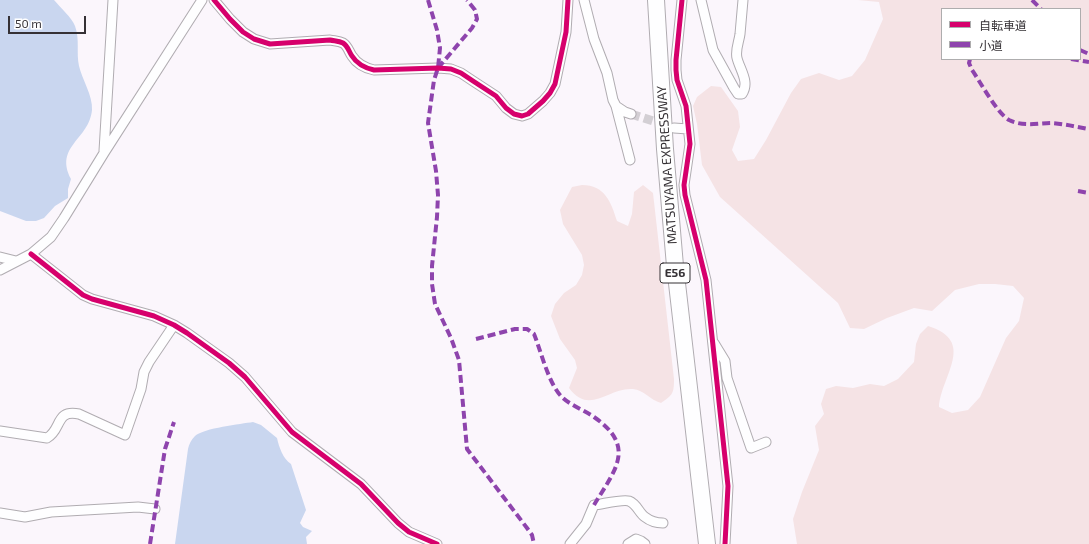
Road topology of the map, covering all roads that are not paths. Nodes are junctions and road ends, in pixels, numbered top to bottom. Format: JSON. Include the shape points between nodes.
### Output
{"nodes":[{"id":1,"x":113,"y":0,"type":"edge"},
{"id":2,"x":202,"y":0,"type":"edge"},
{"id":3,"x":214,"y":0,"type":"edge"},
{"id":4,"x":568,"y":0,"type":"edge"},
{"id":5,"x":584,"y":0,"type":"edge"},
{"id":6,"x":656,"y":0,"type":"edge"},
{"id":7,"x":682,"y":0,"type":"edge"},
{"id":8,"x":701,"y":0,"type":"edge"},
{"id":9,"x":743,"y":0,"type":"edge"},
{"id":10,"x":616,"y":106,"type":"junction"},
{"id":11,"x":631,"y":114,"type":"tunnel mouth"},
{"id":12,"x":674,"y":128,"type":"tunnel mouth"},
{"id":13,"x":688,"y":129,"type":"junction"},
{"id":14,"x":104,"y":152,"type":"junction"},
{"id":15,"x":630,"y":160,"type":"dead end"},
{"id":16,"x":31,"y":254,"type":"junction"},
{"id":17,"x":0,"y":257,"type":"edge"},
{"id":18,"x":16,"y":261,"type":"junction"},
{"id":19,"x":0,"y":270,"type":"edge"},
{"id":20,"x":174,"y":325,"type":"junction"},
{"id":21,"x":712,"y":340,"type":"junction"},
{"id":22,"x":0,"y":431,"type":"edge"},
{"id":23,"x":766,"y":442,"type":"dead end"},
{"id":24,"x":155,"y":509,"type":"dead end"},
{"id":25,"x":0,"y":513,"type":"edge"},
{"id":26,"x":663,"y":523,"type":"dead end"},
{"id":27,"x":437,"y":544,"type":"edge"},
{"id":28,"x":570,"y":544,"type":"edge"},
{"id":29,"x":628,"y":544,"type":"edge"},
{"id":30,"x":645,"y":544,"type":"edge"},
{"id":31,"x":707,"y":544,"type":"edge"},
{"id":32,"x":725,"y":544,"type":"edge"}],
"edges":[{"from":1,"to":14,"type":"street"},
{"from":2,"to":14,"type":"street"},
{"from":3,"to":4,"type":"street","via":[[243,32],[254,39],[270,44],[338,41],[348,48],[359,63],[374,70],[451,69],[496,96],[514,114],[522,116],[536,109],[555,84],[566,32]]},
{"from":5,"to":10,"type":"street"},
{"from":6,"to":31,"type":"highway","name":"MATSUYAMA EXPRESSWAY","number":"E56","via":[[675,266]]},
{"from":7,"to":13,"type":"street","via":[[676,70],[686,106]]},
{"from":8,"to":9,"type":"street","via":[[713,50],[738,94],[745,90],[746,83],[736,52]]},
{"from":10,"to":11,"type":"street"},
{"from":10,"to":15,"type":"street"},
{"from":12,"to":13,"type":"street"},
{"from":13,"to":21,"type":"street","via":[[690,144],[685,194],[706,280]]},
{"from":14,"to":16,"type":"street","via":[[64,218],[50,237]]},
{"from":16,"to":18,"type":"street"},
{"from":16,"to":20,"type":"street","via":[[83,295],[154,316]]},
{"from":17,"to":18,"type":"street"},
{"from":18,"to":19,"type":"street"},
{"from":20,"to":22,"type":"street","via":[[144,372],[141,389],[125,435],[72,413],[60,419],[52,435],[47,438]]},
{"from":20,"to":27,"type":"street","via":[[245,377],[292,432],[361,484],[398,523],[409,532]]},
{"from":21,"to":23,"type":"street","via":[[725,361],[727,378],[751,448]]},
{"from":21,"to":32,"type":"street","via":[[728,486]]},
{"from":24,"to":25,"type":"street","via":[[138,507],[51,512],[25,517]]},
{"from":26,"to":28,"type":"street","via":[[645,517],[629,501],[594,505],[586,524]]},
{"from":29,"to":30,"type":"street","via":[[636,539]]}]}
